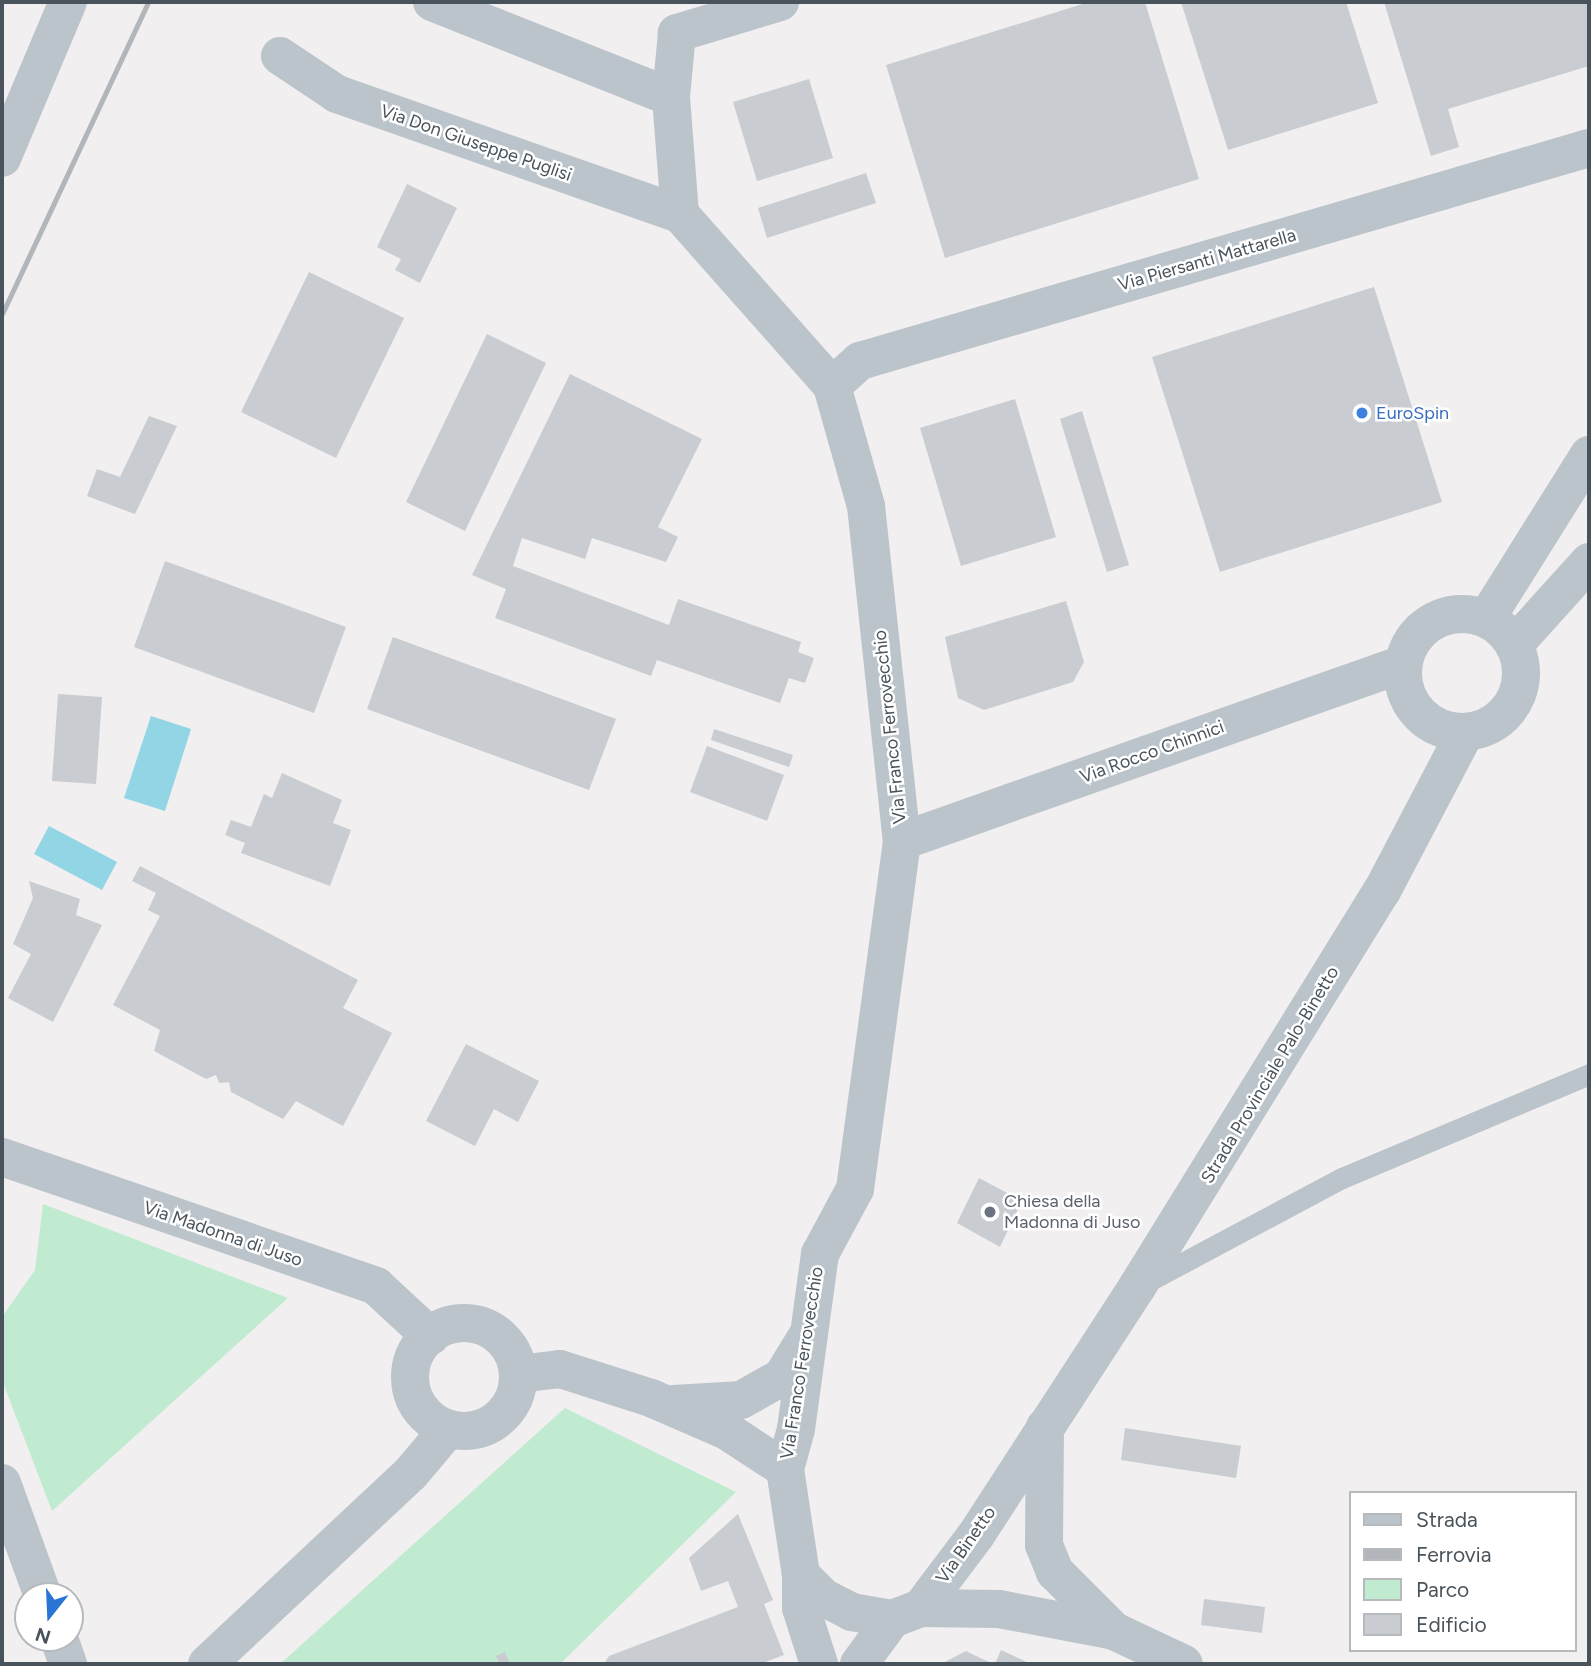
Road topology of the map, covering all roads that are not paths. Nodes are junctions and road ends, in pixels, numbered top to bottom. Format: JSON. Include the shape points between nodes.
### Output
{"nodes":[{"id":1,"x":68,"y":2,"type":"edge"},
{"id":2,"x":432,"y":2,"type":"edge"},
{"id":3,"x":780,"y":2,"type":"edge"},
{"id":4,"x":280,"y":56,"type":"dead end"},
{"id":5,"x":671,"y":97,"type":"junction"},
{"id":6,"x":1589,"y":148,"type":"edge"},
{"id":7,"x":2,"y":158,"type":"edge"},
{"id":8,"x":680,"y":214,"type":"junction"},
{"id":9,"x":832,"y":386,"type":"junction"},
{"id":10,"x":1589,"y":455,"type":"edge"},
{"id":11,"x":1589,"y":562,"type":"edge"},
{"id":12,"x":1486,"y":619,"type":"junction"},
{"id":13,"x":1514,"y":646,"type":"junction"},
{"id":14,"x":1403,"y":663,"type":"junction"},
{"id":15,"x":1465,"y":733,"type":"junction"},
{"id":16,"x":902,"y":842,"type":"junction"},
{"id":17,"x":1589,"y":1074,"type":"edge"},
{"id":18,"x":2,"y":1157,"type":"edge"},
{"id":19,"x":1137,"y":1287,"type":"junction"},
{"id":20,"x":809,"y":1333,"type":"junction"},
{"id":21,"x":430,"y":1336,"type":"junction"},
{"id":22,"x":518,"y":1374,"type":"junction"},
{"id":23,"x":665,"y":1404,"type":"junction"},
{"id":24,"x":1052,"y":1417,"type":"junction"},
{"id":25,"x":448,"y":1429,"type":"junction"},
{"id":26,"x":785,"y":1469,"type":"junction"},
{"id":27,"x":2,"y":1483,"type":"edge"},
{"id":28,"x":801,"y":1575,"type":"junction"},
{"id":29,"x":38,"y":1582,"type":"edge"},
{"id":30,"x":906,"y":1613,"type":"junction"},
{"id":31,"x":1114,"y":1631,"type":"junction"},
{"id":32,"x":207,"y":1664,"type":"edge"},
{"id":33,"x":819,"y":1664,"type":"edge"},
{"id":34,"x":859,"y":1664,"type":"edge"},
{"id":35,"x":1184,"y":1664,"type":"edge"}],
"edges":[{"from":1,"to":7,"type":"street"},
{"from":2,"to":5,"type":"street"},
{"from":3,"to":5,"type":"street","via":[[677,33]]},
{"from":4,"to":8,"type":"street","name":"Via Don Giuseppe Puglisi","via":[[337,94]]},
{"from":5,"to":8,"type":"street"},
{"from":6,"to":9,"type":"street","name":"Via Piersanti Mattarella","via":[[860,361]]},
{"from":8,"to":9,"type":"street","name":"Via Franco Ferrovecchio"},
{"from":9,"to":16,"type":"street","name":"Via Franco Ferrovecchio","via":[[866,506]]},
{"from":10,"to":12,"type":"street"},
{"from":11,"to":13,"type":"street"},
{"from":12,"to":13,"type":"street"},
{"from":12,"to":14,"type":"street","via":[[1450,615],[1433,621],[1419,632]]},
{"from":13,"to":15,"type":"street","via":[[1521,678],[1513,702],[1497,722]]},
{"from":14,"to":15,"type":"street","via":[[1403,681],[1417,713],[1431,724]]},
{"from":14,"to":16,"type":"street","name":"Via Rocco Chinnici"},
{"from":15,"to":19,"type":"street","name":"Strada Provinciale Palo-Binetto","via":[[1382,891]]},
{"from":16,"to":20,"type":"street","name":"Via Franco Ferrovecchio","via":[[855,1189],[820,1254]]},
{"from":17,"to":19,"type":"lane","via":[[1342,1178]]},
{"from":18,"to":21,"type":"street","name":"Via Madonna di Juso","via":[[376,1286]]},
{"from":19,"to":24,"type":"street","name":"Strada Provinciale Palo-Binetto"},
{"from":20,"to":23,"type":"street","via":[[782,1377],[741,1400]]},
{"from":20,"to":26,"type":"street","name":"Via Franco Ferrovecchio"},
{"from":21,"to":22,"type":"street","via":[[457,1324],[486,1328],[508,1347]]},
{"from":21,"to":25,"type":"street","via":[[412,1363],[413,1396],[421,1410]]},
{"from":22,"to":23,"type":"street","via":[[560,1369]]},
{"from":22,"to":25,"type":"street","via":[[512,1403],[503,1415],[477,1430]]},
{"from":23,"to":26,"type":"street","via":[[727,1431]]},
{"from":24,"to":30,"type":"street","name":"Via Binetto","via":[[976,1535]]},
{"from":24,"to":31,"type":"street","via":[[1044,1545],[1055,1572]]},
{"from":25,"to":32,"type":"street","via":[[411,1474]]},
{"from":26,"to":28,"type":"street","name":"Via Franco Ferrovecchio"},
{"from":27,"to":29,"type":"street"},
{"from":28,"to":30,"type":"street","via":[[824,1598],[852,1612]]},
{"from":28,"to":33,"type":"street","name":"Via Franco Ferrovecchio","via":[[801,1608]]},
{"from":30,"to":31,"type":"street","via":[[999,1609]]},
{"from":30,"to":34,"type":"street","name":"Via Binetto"},
{"from":31,"to":35,"type":"street"}]}
